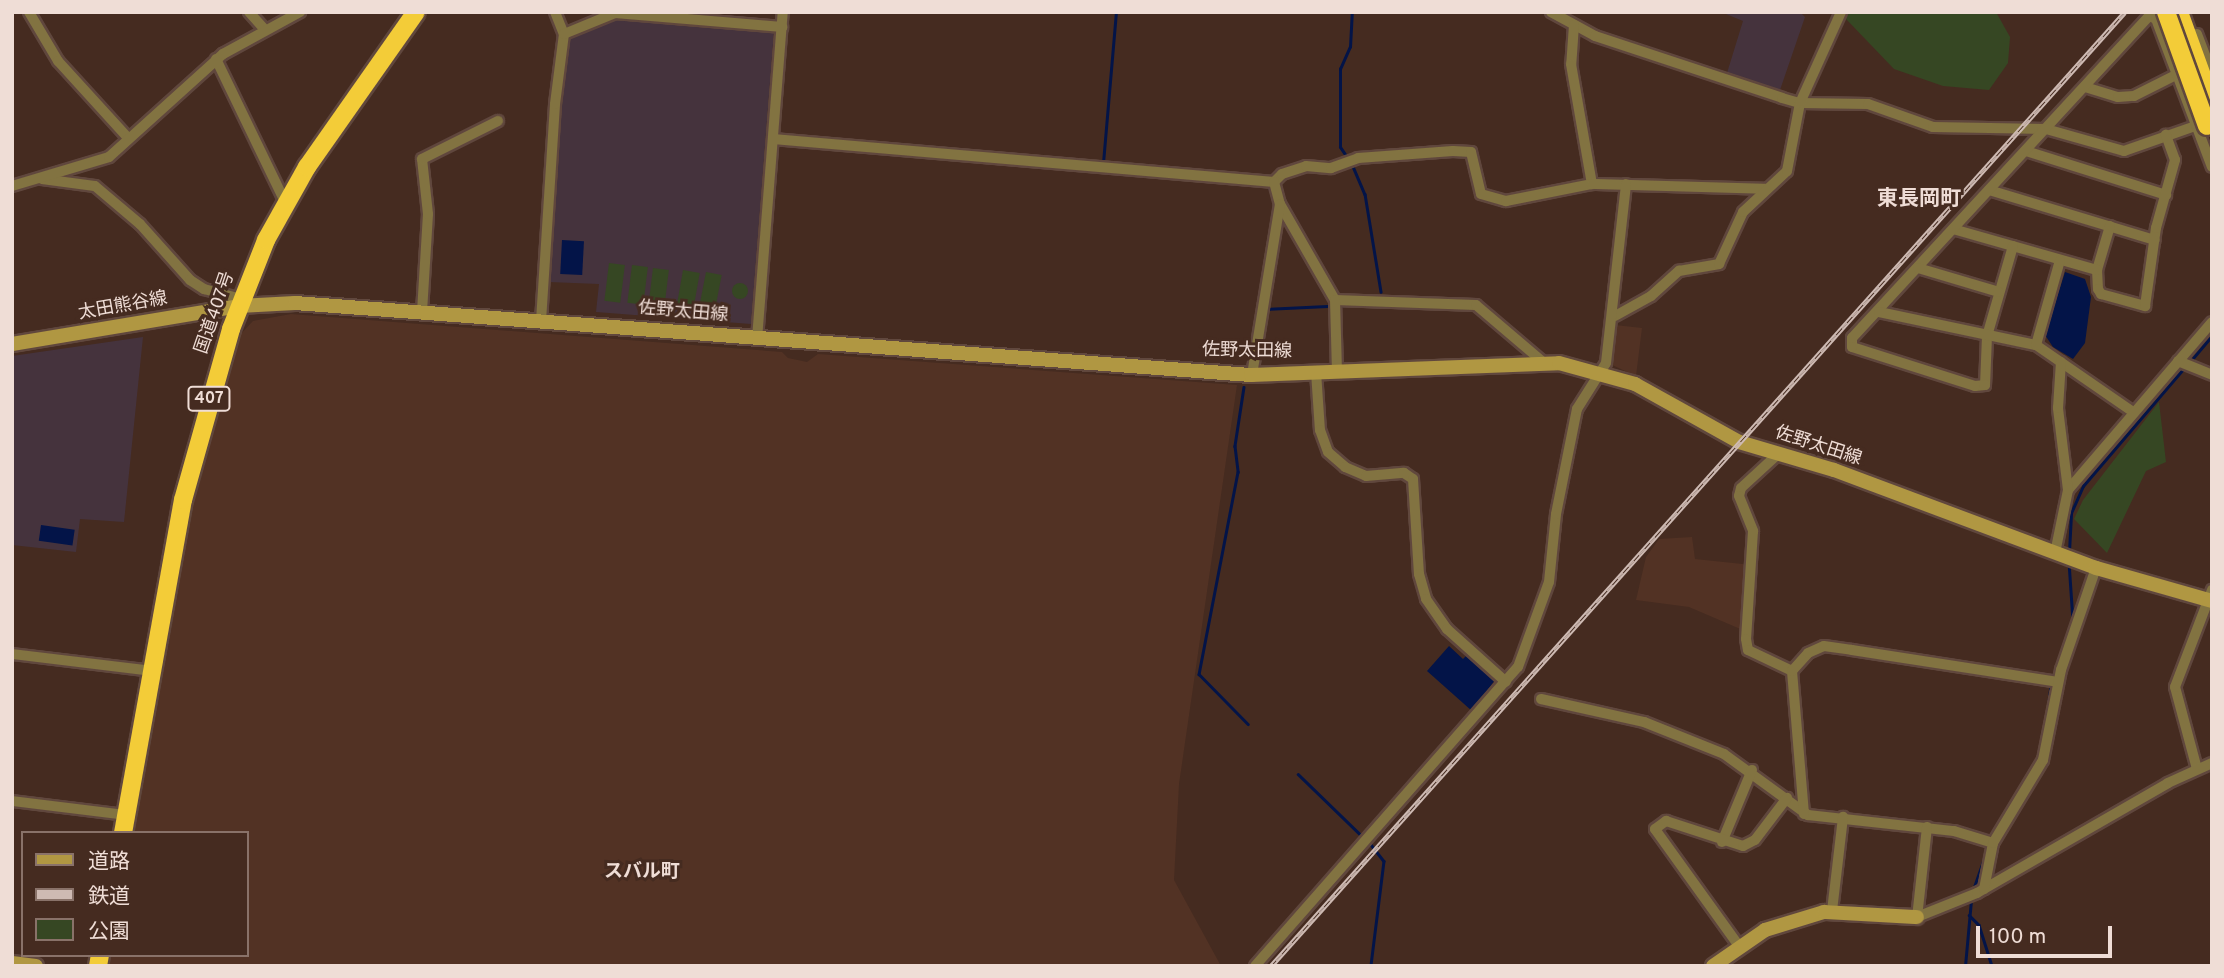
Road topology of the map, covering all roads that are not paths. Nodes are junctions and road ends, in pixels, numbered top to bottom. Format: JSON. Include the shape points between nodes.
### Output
{"nodes":[{"id":1,"x":29,"y":12,"type":"edge"},
{"id":2,"x":249,"y":12,"type":"edge"},
{"id":3,"x":300,"y":12,"type":"edge"},
{"id":4,"x":416,"y":12,"type":"edge"},
{"id":5,"x":555,"y":12,"type":"edge"},
{"id":6,"x":783,"y":12,"type":"edge"},
{"id":7,"x":1551,"y":12,"type":"edge"},
{"id":8,"x":1842,"y":12,"type":"edge"},
{"id":9,"x":2166,"y":12,"type":"edge"},
{"id":10,"x":2179,"y":12,"type":"edge"},
{"id":11,"x":615,"y":13,"type":"edge"},
{"id":12,"x":713,"y":17,"type":"edge"},
{"id":13,"x":1574,"y":25,"type":"junction"},
{"id":14,"x":782,"y":27,"type":"junction"},
{"id":15,"x":265,"y":30,"type":"junction"},
{"id":16,"x":564,"y":34,"type":"junction"},
{"id":17,"x":2197,"y":34,"type":"dead end"},
{"id":18,"x":216,"y":59,"type":"junction"},
{"id":19,"x":2212,"y":73,"type":"edge"},
{"id":20,"x":2178,"y":74,"type":"junction"},
{"id":21,"x":2085,"y":87,"type":"junction"},
{"id":22,"x":1800,"y":103,"type":"junction"},
{"id":23,"x":2212,"y":103,"type":"edge"},
{"id":24,"x":498,"y":121,"type":"dead end"},
{"id":25,"x":2207,"y":127,"type":"edge"},
{"id":26,"x":2046,"y":129,"type":"junction"},
{"id":27,"x":2166,"y":135,"type":"junction"},
{"id":28,"x":129,"y":139,"type":"junction"},
{"id":29,"x":773,"y":139,"type":"junction"},
{"id":30,"x":2026,"y":151,"type":"junction"},
{"id":31,"x":2212,"y":167,"type":"edge"},
{"id":32,"x":43,"y":179,"type":"junction"},
{"id":33,"x":1274,"y":183,"type":"junction"},
{"id":34,"x":1592,"y":184,"type":"junction"},
{"id":35,"x":1626,"y":184,"type":"junction"},
{"id":36,"x":12,"y":186,"type":"edge"},
{"id":37,"x":1767,"y":189,"type":"junction"},
{"id":38,"x":1989,"y":190,"type":"junction"},
{"id":39,"x":2166,"y":195,"type":"junction"},
{"id":40,"x":286,"y":204,"type":"junction"},
{"id":41,"x":1280,"y":204,"type":"junction"},
{"id":42,"x":2110,"y":226,"type":"junction"},
{"id":43,"x":1953,"y":229,"type":"junction"},
{"id":44,"x":2155,"y":240,"type":"junction"},
{"id":45,"x":2013,"y":246,"type":"junction"},
{"id":46,"x":2060,"y":260,"type":"junction"},
{"id":47,"x":1918,"y":268,"type":"junction"},
{"id":48,"x":2097,"y":270,"type":"junction"},
{"id":49,"x":1999,"y":292,"type":"junction"},
{"id":50,"x":241,"y":302,"type":"junction"},
{"id":51,"x":1335,"y":304,"type":"junction"},
{"id":52,"x":422,"y":312,"type":"junction"},
{"id":53,"x":1879,"y":312,"type":"junction"},
{"id":54,"x":1615,"y":316,"type":"junction"},
{"id":55,"x":541,"y":321,"type":"junction"},
{"id":56,"x":2212,"y":322,"type":"edge"},
{"id":57,"x":1987,"y":336,"type":"junction"},
{"id":58,"x":757,"y":339,"type":"junction"},
{"id":59,"x":12,"y":344,"type":"edge"},
{"id":60,"x":2036,"y":345,"type":"junction"},
{"id":61,"x":2178,"y":361,"type":"junction"},
{"id":62,"x":1543,"y":362,"type":"junction"},
{"id":63,"x":2061,"y":362,"type":"junction"},
{"id":64,"x":1337,"y":371,"type":"junction"},
{"id":65,"x":1317,"y":372,"type":"junction"},
{"id":66,"x":1602,"y":372,"type":"junction"},
{"id":67,"x":1252,"y":375,"type":"junction"},
{"id":68,"x":2212,"y":375,"type":"edge"},
{"id":69,"x":2133,"y":412,"type":"junction"},
{"id":70,"x":1778,"y":454,"type":"junction"},
{"id":71,"x":2068,"y":489,"type":"junction"},
{"id":72,"x":2055,"y":553,"type":"junction"},
{"id":73,"x":2095,"y":568,"type":"junction"},
{"id":74,"x":2211,"y":597,"type":"edge"},
{"id":75,"x":12,"y":654,"type":"edge"},
{"id":76,"x":152,"y":671,"type":"junction"},
{"id":77,"x":1792,"y":671,"type":"junction"},
{"id":78,"x":1506,"y":682,"type":"junction"},
{"id":79,"x":2058,"y":682,"type":"junction"},
{"id":80,"x":1541,"y":699,"type":"dead end"},
{"id":81,"x":2212,"y":763,"type":"edge"},
{"id":82,"x":2197,"y":769,"type":"junction"},
{"id":83,"x":1752,"y":770,"type":"junction"},
{"id":84,"x":1787,"y":798,"type":"junction"},
{"id":85,"x":12,"y":801,"type":"edge"},
{"id":86,"x":1804,"y":814,"type":"junction"},
{"id":87,"x":1843,"y":817,"type":"junction"},
{"id":88,"x":124,"y":824,"type":"edge"},
{"id":89,"x":1927,"y":827,"type":"junction"},
{"id":90,"x":1722,"y":842,"type":"junction"},
{"id":91,"x":1993,"y":843,"type":"junction"},
{"id":92,"x":1984,"y":888,"type":"junction"},
{"id":93,"x":1832,"y":911,"type":"junction"},
{"id":94,"x":1917,"y":918,"type":"junction"},
{"id":95,"x":1738,"y":946,"type":"junction"},
{"id":96,"x":12,"y":963,"type":"edge"},
{"id":97,"x":33,"y":966,"type":"edge"},
{"id":98,"x":1255,"y":966,"type":"edge"},
{"id":99,"x":1713,"y":966,"type":"edge"}],
"edges":[{"from":1,"to":28,"type":"street","via":[[58,61]]},
{"from":2,"to":15,"type":"street"},
{"from":3,"to":15,"type":"street"},
{"from":4,"to":40,"type":"highway","name":"国道407号","number":"407","via":[[334,125]]},
{"from":5,"to":16,"type":"street"},
{"from":6,"to":14,"type":"street"},
{"from":7,"to":13,"type":"street"},
{"from":8,"to":22,"type":"street"},
{"from":9,"to":25,"type":"highway","bridge":true},
{"from":10,"to":23,"type":"highway"},
{"from":11,"to":12,"type":"street"},
{"from":11,"to":16,"type":"street"},
{"from":12,"to":14,"type":"street"},
{"from":13,"to":22,"type":"street"},
{"from":13,"to":34,"type":"street","via":[[1571,64]]},
{"from":14,"to":29,"type":"street"},
{"from":15,"to":18,"type":"street"},
{"from":16,"to":55,"type":"street"},
{"from":17,"to":19,"type":"street"},
{"from":18,"to":28,"type":"street"},
{"from":18,"to":40,"type":"street"},
{"from":20,"to":21,"type":"street","via":[[2134,96],[2118,97]]},
{"from":20,"to":21,"type":"street","via":[[2156,19],[2149,16]]},
{"from":20,"to":25,"type":"street"},
{"from":21,"to":26,"type":"street"},
{"from":22,"to":26,"type":"street","via":[[1868,104],[1952,130]]},
{"from":22,"to":37,"type":"street","via":[[1787,171]]},
{"from":24,"to":52,"type":"street","via":[[422,159],[428,214]]},
{"from":25,"to":27,"type":"street"},
{"from":25,"to":31,"type":"street"},
{"from":26,"to":27,"type":"street","via":[[2124,151],[2142,148]]},
{"from":26,"to":30,"type":"street"},
{"from":27,"to":39,"type":"street","via":[[2175,160]]},
{"from":28,"to":32,"type":"street","via":[[109,158]]},
{"from":29,"to":33,"type":"street"},
{"from":29,"to":58,"type":"street"},
{"from":30,"to":38,"type":"street"},
{"from":30,"to":39,"type":"street"},
{"from":32,"to":36,"type":"street"},
{"from":32,"to":50,"type":"street","via":[[95,186],[140,223],[190,280]]},
{"from":33,"to":34,"type":"street","via":[[1282,174],[1307,166],[1331,168],[1358,158],[1471,152],[1481,194],[1506,201]]},
{"from":33,"to":41,"type":"street"},
{"from":34,"to":35,"type":"street"},
{"from":35,"to":37,"type":"street"},
{"from":35,"to":54,"type":"street"},
{"from":37,"to":54,"type":"street","via":[[1743,212],[1719,264],[1679,271],[1651,296]]},
{"from":38,"to":42,"type":"street"},
{"from":38,"to":43,"type":"street"},
{"from":39,"to":44,"type":"street"},
{"from":40,"to":50,"type":"highway","name":"国道407号","number":"407"},
{"from":41,"to":51,"type":"street"},
{"from":41,"to":67,"type":"street"},
{"from":42,"to":44,"type":"street"},
{"from":42,"to":48,"type":"street"},
{"from":43,"to":45,"type":"street"},
{"from":43,"to":47,"type":"street"},
{"from":44,"to":48,"type":"street","via":[[2145,306],[2101,294]]},
{"from":45,"to":46,"type":"street"},
{"from":45,"to":49,"type":"street"},
{"from":46,"to":48,"type":"street"},
{"from":46,"to":60,"type":"street"},
{"from":47,"to":49,"type":"street"},
{"from":47,"to":53,"type":"street"},
{"from":49,"to":57,"type":"street"},
{"from":50,"to":52,"type":"main road","name":"佐野太田線"},
{"from":50,"to":59,"type":"main road","name":"太田熊谷線"},
{"from":50,"to":76,"type":"highway","name":"国道407号","number":"407","via":[[197,441]]},
{"from":51,"to":62,"type":"street","via":[[1476,305]]},
{"from":51,"to":64,"type":"street"},
{"from":52,"to":55,"type":"main road","name":"佐野太田線"},
{"from":53,"to":57,"type":"street"},
{"from":53,"to":57,"type":"street","via":[[1853,338],[1855,350],[1975,386],[1985,385]]},
{"from":54,"to":66,"type":"street"},
{"from":55,"to":58,"type":"main road","name":"佐野太田線"},
{"from":56,"to":61,"type":"street"},
{"from":57,"to":60,"type":"street"},
{"from":58,"to":67,"type":"main road","name":"佐野太田線"},
{"from":60,"to":63,"type":"street"},
{"from":61,"to":68,"type":"street"},
{"from":61,"to":69,"type":"street"},
{"from":62,"to":64,"type":"main road","name":"佐野太田線"},
{"from":62,"to":66,"type":"main road","name":"佐野太田線"},
{"from":63,"to":69,"type":"street"},
{"from":63,"to":71,"type":"street","via":[[2058,408]]},
{"from":64,"to":65,"type":"main road","name":"佐野太田線"},
{"from":65,"to":67,"type":"main road","name":"佐野太田線"},
{"from":65,"to":78,"type":"street","via":[[1320,430],[1328,452],[1345,467],[1366,476],[1404,473],[1413,479],[1419,574],[1426,599],[1447,629]]},
{"from":66,"to":70,"type":"main road","name":"佐野太田線","via":[[1636,384],[1738,442]]},
{"from":66,"to":78,"type":"street","via":[[1577,409],[1556,514],[1549,582],[1518,667]]},
{"from":69,"to":71,"type":"street"},
{"from":70,"to":72,"type":"main road","name":"佐野太田線"},
{"from":70,"to":77,"type":"street","via":[[1741,488],[1739,496],[1753,531],[1746,639],[1748,650]]},
{"from":71,"to":72,"type":"street"},
{"from":72,"to":73,"type":"main road","name":"佐野太田線"},
{"from":73,"to":74,"type":"main road","name":"佐野太田線"},
{"from":73,"to":79,"type":"street"},
{"from":74,"to":82,"type":"street","via":[[2175,687]]},
{"from":75,"to":76,"type":"street"},
{"from":76,"to":88,"type":"highway","name":"国道407号","number":"407"},
{"from":77,"to":79,"type":"street","via":[[1808,653],[1824,646]]},
{"from":77,"to":86,"type":"street"},
{"from":78,"to":98,"type":"street"},
{"from":79,"to":91,"type":"street","via":[[2039,770]]},
{"from":80,"to":83,"type":"street","via":[[1644,722]]},
{"from":81,"to":82,"type":"street"},
{"from":82,"to":92,"type":"street"},
{"from":83,"to":84,"type":"street"},
{"from":83,"to":90,"type":"street"},
{"from":84,"to":86,"type":"street"},
{"from":84,"to":90,"type":"street","via":[[1751,844]]},
{"from":85,"to":88,"type":"street"},
{"from":86,"to":87,"type":"street"},
{"from":87,"to":89,"type":"street"},
{"from":87,"to":93,"type":"street"},
{"from":89,"to":91,"type":"street"},
{"from":89,"to":94,"type":"street"},
{"from":90,"to":95,"type":"street","via":[[1666,821],[1655,830]]},
{"from":91,"to":92,"type":"street"},
{"from":92,"to":94,"type":"street"},
{"from":93,"to":94,"type":"main road"},
{"from":93,"to":95,"type":"main road","via":[[1766,930]]},
{"from":95,"to":99,"type":"main road"},
{"from":96,"to":97,"type":"main road"}]}
